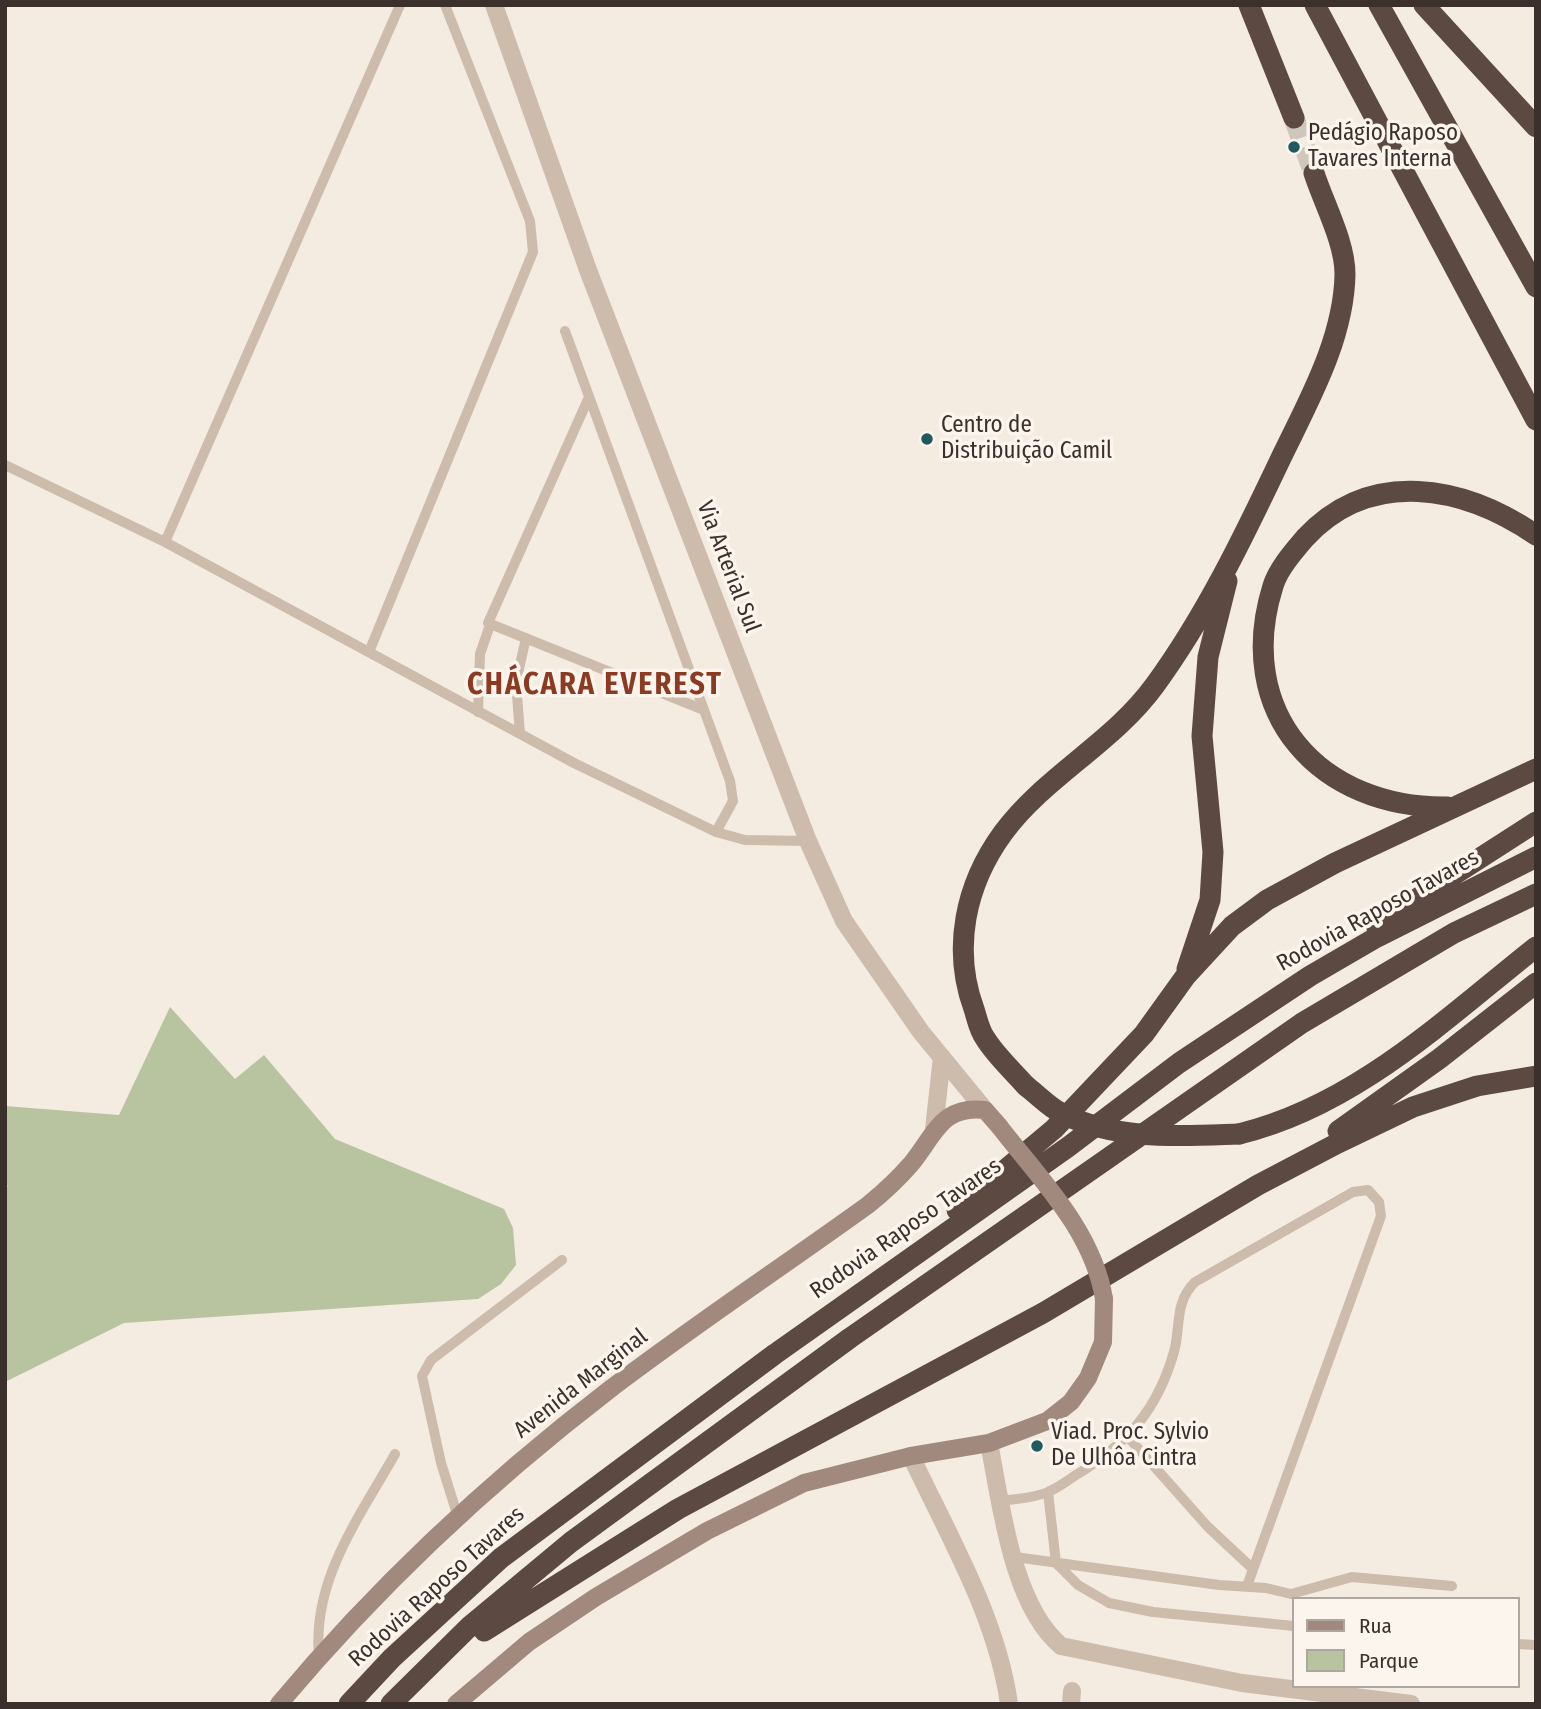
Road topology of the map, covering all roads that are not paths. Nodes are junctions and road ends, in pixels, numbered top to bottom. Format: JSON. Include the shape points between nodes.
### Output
{"nodes":[{"id":1,"x":400,"y":5,"type":"edge"},
{"id":2,"x":445,"y":5,"type":"edge"},
{"id":3,"x":494,"y":5,"type":"edge"},
{"id":4,"x":1249,"y":5,"type":"edge"},
{"id":5,"x":1315,"y":5,"type":"edge"},
{"id":6,"x":1380,"y":5,"type":"edge"},
{"id":7,"x":1424,"y":5,"type":"edge"},
{"id":8,"x":1294,"y":118,"type":"tunnel mouth"},
{"id":9,"x":1536,"y":127,"type":"edge"},
{"id":10,"x":1314,"y":173,"type":"tunnel mouth"},
{"id":11,"x":1536,"y":287,"type":"edge"},
{"id":12,"x":565,"y":331,"type":"dead end"},
{"id":13,"x":589,"y":397,"type":"junction"},
{"id":14,"x":1536,"y":420,"type":"edge"},
{"id":15,"x":5,"y":465,"type":"edge"},
{"id":16,"x":17,"y":470,"type":"junction"},
{"id":17,"x":5,"y":471,"type":"edge"},
{"id":18,"x":1536,"y":535,"type":"edge"},
{"id":19,"x":165,"y":541,"type":"junction"},
{"id":20,"x":1233,"y":558,"type":"junction"},
{"id":21,"x":491,"y":625,"type":"junction"},
{"id":22,"x":526,"y":638,"type":"junction"},
{"id":23,"x":369,"y":652,"type":"junction"},
{"id":24,"x":704,"y":710,"type":"junction"},
{"id":25,"x":478,"y":712,"type":"junction"},
{"id":26,"x":520,"y":734,"type":"junction"},
{"id":27,"x":1536,"y":769,"type":"edge"},
{"id":28,"x":1457,"y":807,"type":"junction"},
{"id":29,"x":1536,"y":822,"type":"edge"},
{"id":30,"x":716,"y":832,"type":"junction"},
{"id":31,"x":808,"y":841,"type":"junction"},
{"id":32,"x":1536,"y":857,"type":"edge"},
{"id":33,"x":1536,"y":894,"type":"edge"},
{"id":34,"x":1536,"y":947,"type":"edge"},
{"id":35,"x":1310,"y":976,"type":"junction"},
{"id":36,"x":1185,"y":977,"type":"junction"},
{"id":37,"x":1536,"y":983,"type":"edge"},
{"id":38,"x":942,"y":1057,"type":"junction"},
{"id":39,"x":1536,"y":1076,"type":"edge"},
{"id":40,"x":985,"y":1110,"type":"junction"},
{"id":41,"x":934,"y":1129,"type":"junction"},
{"id":42,"x":1258,"y":1185,"type":"junction"},
{"id":43,"x":562,"y":1260,"type":"dead end"},
{"id":44,"x":826,"y":1317,"type":"junction"},
{"id":45,"x":1128,"y":1437,"type":"junction"},
{"id":46,"x":989,"y":1443,"type":"junction"},
{"id":47,"x":395,"y":1454,"type":"dead end"},
{"id":48,"x":911,"y":1456,"type":"junction"},
{"id":49,"x":1048,"y":1492,"type":"junction"},
{"id":50,"x":1000,"y":1501,"type":"junction"},
{"id":51,"x":458,"y":1517,"type":"junction"},
{"id":52,"x":1015,"y":1557,"type":"junction"},
{"id":53,"x":1056,"y":1563,"type":"junction"},
{"id":54,"x":1253,"y":1569,"type":"junction"},
{"id":55,"x":1247,"y":1586,"type":"junction"},
{"id":56,"x":1452,"y":1586,"type":"dead end"},
{"id":57,"x":1292,"y":1626,"type":"edge"},
{"id":58,"x":319,"y":1656,"type":"junction"},
{"id":59,"x":415,"y":1677,"type":"junction"},
{"id":60,"x":279,"y":1704,"type":"edge"},
{"id":61,"x":349,"y":1704,"type":"edge"},
{"id":62,"x":391,"y":1704,"type":"edge"},
{"id":63,"x":456,"y":1704,"type":"edge"},
{"id":64,"x":1009,"y":1704,"type":"edge"},
{"id":65,"x":1411,"y":1704,"type":"edge"}],
"edges":[{"from":1,"to":19,"type":"lane"},
{"from":2,"to":23,"type":"lane","via":[[530,222],[533,252]]},
{"from":3,"to":31,"type":"street","name":"Via Arterial Sul","via":[[588,270]]},
{"from":4,"to":8,"type":"highway"},
{"from":5,"to":14,"type":"highway"},
{"from":6,"to":11,"type":"highway"},
{"from":7,"to":9,"type":"highway"},
{"from":10,"to":20,"type":"highway","via":[[1340,249],[1345,271],[1343,296],[1313,391]]},
{"from":12,"to":13,"type":"lane"},
{"from":13,"to":21,"type":"lane","via":[[489,619]]},
{"from":13,"to":24,"type":"lane"},
{"from":15,"to":16,"type":"lane"},
{"from":16,"to":17,"type":"lane"},
{"from":16,"to":19,"type":"lane"},
{"from":18,"to":28,"type":"highway","via":[[1502,512],[1446,494],[1403,490],[1357,501],[1317,525],[1273,583],[1262,664],[1275,710],[1300,747],[1326,774],[1360,793],[1417,808]]},
{"from":19,"to":23,"type":"lane"},
{"from":20,"to":34,"type":"highway","bridge":true,"via":[[1154,686],[1122,723],[1003,834],[974,888],[961,937],[966,987],[984,1038],[1026,1086],[1060,1112],[1109,1129],[1155,1136],[1239,1134],[1295,1116],[1375,1072]]},
{"from":20,"to":36,"type":"highway","via":[[1208,657],[1202,736],[1213,852],[1210,900]]},
{"from":21,"to":22,"type":"lane"},
{"from":21,"to":25,"type":"lane","via":[[480,654]]},
{"from":22,"to":24,"type":"lane"},
{"from":22,"to":26,"type":"lane","via":[[516,682]]},
{"from":23,"to":25,"type":"lane"},
{"from":24,"to":30,"type":"lane","via":[[732,790],[733,801]]},
{"from":25,"to":26,"type":"lane"},
{"from":26,"to":30,"type":"lane"},
{"from":27,"to":28,"type":"highway"},
{"from":28,"to":36,"type":"highway","via":[[1267,900],[1232,926]]},
{"from":29,"to":35,"type":"highway","via":[[1387,917]]},
{"from":30,"to":31,"type":"lane","via":[[745,840]]},
{"from":31,"to":38,"type":"street","name":"Via Arterial Sul","via":[[844,921]]},
{"from":32,"to":35,"type":"highway","name":"Rodovia Raposo Tavares"},
{"from":33,"to":59,"type":"highway","via":[[1454,933],[1302,1023],[850,1338],[571,1542]]},
{"from":35,"to":44,"type":"highway","name":"Rodovia Raposo Tavares","via":[[1179,1063]]},
{"from":36,"to":44,"type":"highway","via":[[1144,1034],[1054,1129]]},
{"from":37,"to":42,"type":"highway","via":[[1378,1104]]},
{"from":38,"to":40,"type":"street","name":"Via Arterial Sul"},
{"from":38,"to":41,"type":"street","name":"Avenida Marginal"},
{"from":39,"to":42,"type":"highway","via":[[1477,1086],[1412,1107]]},
{"from":40,"to":41,"type":"main road","name":"Avenida Marginal","via":[[960,1111]]},
{"from":40,"to":46,"type":"main road","bridge":true,"via":[[1078,1229],[1093,1253],[1104,1299],[1103,1342],[1088,1378],[1071,1402],[1047,1421]]},
{"from":41,"to":51,"type":"main road","name":"Avenida Marginal","via":[[895,1183],[611,1389]]},
{"from":42,"to":59,"type":"highway","via":[[1043,1313],[678,1509]]},
{"from":43,"to":51,"type":"lane","via":[[431,1360],[422,1376]]},
{"from":44,"to":61,"type":"highway","name":"Rodovia Raposo Tavares","via":[[501,1558]]},
{"from":45,"to":49,"type":"lane","via":[[1111,1454]]},
{"from":45,"to":54,"type":"lane","via":[[1208,1527]]},
{"from":45,"to":54,"type":"lane","via":[[1165,1384],[1185,1292],[1214,1269],[1353,1192],[1368,1190],[1379,1202],[1381,1216]]},
{"from":46,"to":48,"type":"main road"},
{"from":46,"to":50,"type":"street"},
{"from":47,"to":58,"type":"lane","via":[[334,1562],[316,1629]]},
{"from":48,"to":63,"type":"main road","via":[[804,1483],[707,1531],[529,1642]]},
{"from":48,"to":64,"type":"street","via":[[977,1596],[1005,1674]]},
{"from":49,"to":50,"type":"lane"},
{"from":49,"to":53,"type":"lane"},
{"from":50,"to":52,"type":"street"},
{"from":51,"to":58,"type":"main road","name":"Avenida Marginal","via":[[403,1566]]},
{"from":52,"to":53,"type":"lane"},
{"from":52,"to":65,"type":"street","via":[[1034,1614],[1061,1646],[1242,1683]]},
{"from":53,"to":55,"type":"lane"},
{"from":53,"to":57,"type":"lane","via":[[1079,1586],[1109,1603]]},
{"from":54,"to":55,"type":"lane"},
{"from":55,"to":56,"type":"lane","via":[[1291,1594],[1352,1577]]},
{"from":58,"to":60,"type":"main road","name":"Avenida Marginal"},
{"from":59,"to":62,"type":"highway"}]}
